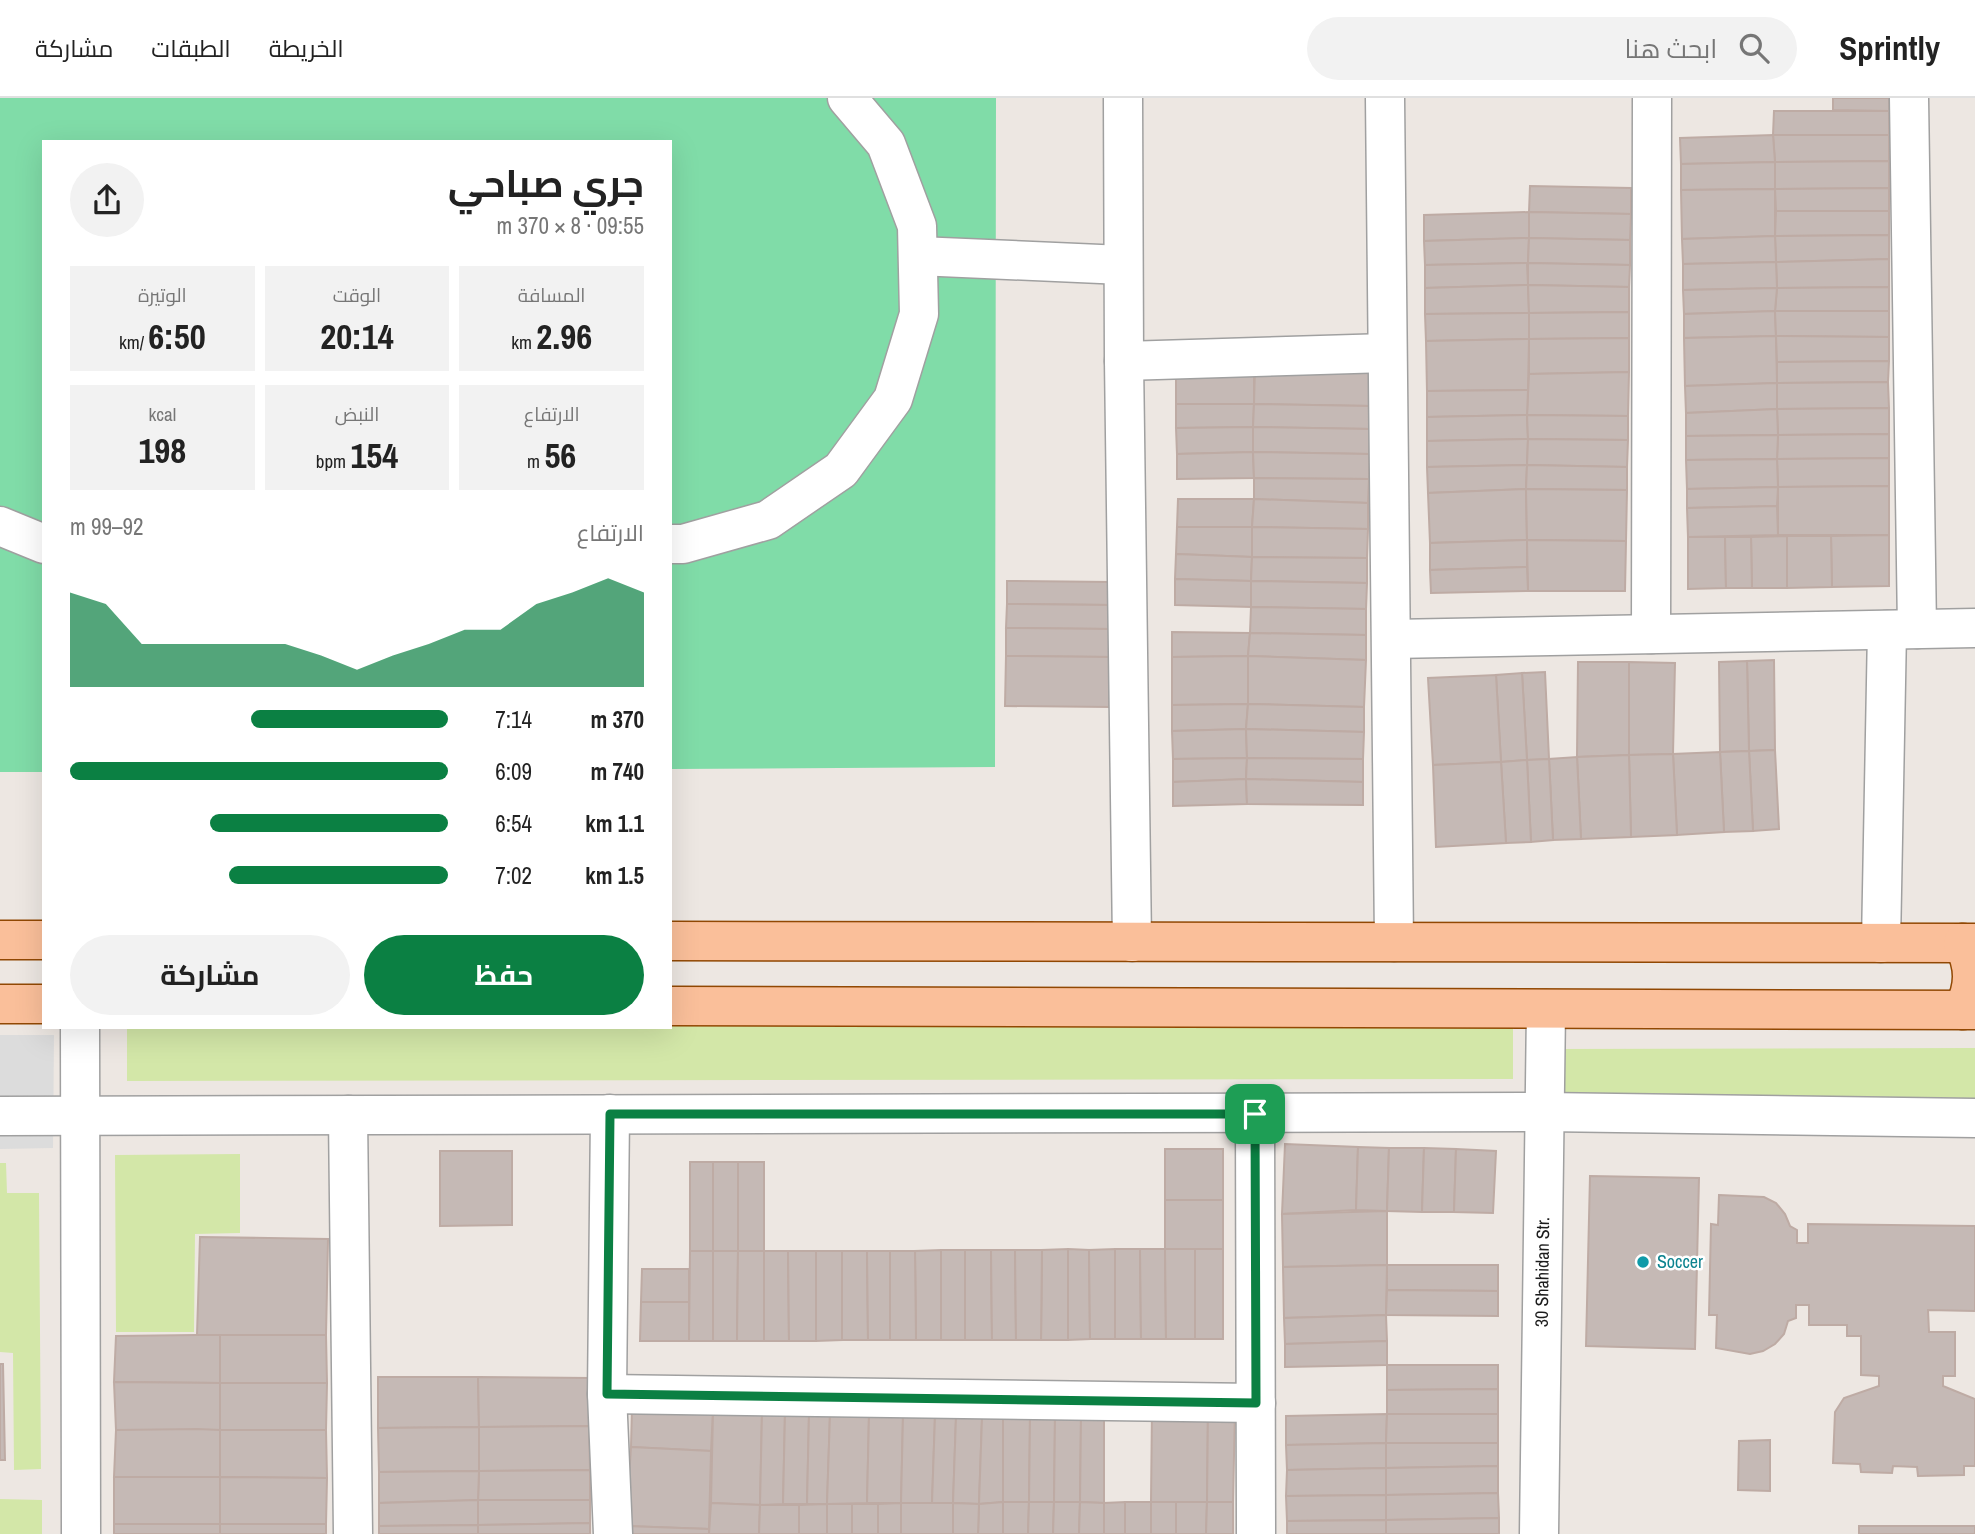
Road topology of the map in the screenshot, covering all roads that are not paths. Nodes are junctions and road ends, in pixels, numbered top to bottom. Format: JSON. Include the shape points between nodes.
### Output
{"nodes":[{"id":1,"x":847,"y":98,"type":"edge"},
{"id":2,"x":1123,"y":98,"type":"edge"},
{"id":3,"x":1385,"y":98,"type":"edge"},
{"id":4,"x":1652,"y":98,"type":"edge"},
{"id":5,"x":1909,"y":98,"type":"edge"},
{"id":6,"x":918,"y":256,"type":"junction"},
{"id":7,"x":1124,"y":265,"type":"junction"},
{"id":8,"x":1387,"y":353,"type":"junction"},
{"id":9,"x":1124,"y":360,"type":"junction"},
{"id":10,"x":0,"y":526,"type":"edge"},
{"id":11,"x":42,"y":543,"type":"edge"},
{"id":12,"x":672,"y":544,"type":"edge"},
{"id":13,"x":1975,"y":628,"type":"edge"},
{"id":14,"x":1902,"y":629,"type":"junction"},
{"id":15,"x":1651,"y":634,"type":"junction"},
{"id":16,"x":1392,"y":639,"type":"junction"},
{"id":17,"x":0,"y":940,"type":"edge"},
{"id":18,"x":42,"y":940,"type":"edge"},
{"id":19,"x":672,"y":941,"type":"edge"},
{"id":20,"x":1132,"y":942,"type":"junction"},
{"id":21,"x":1394,"y":942,"type":"junction"},
{"id":22,"x":1881,"y":943,"type":"junction"},
{"id":23,"x":1969,"y":943,"type":"edge"},
{"id":24,"x":0,"y":1004,"type":"edge"},
{"id":25,"x":42,"y":1004,"type":"edge"},
{"id":26,"x":672,"y":1006,"type":"edge"},
{"id":27,"x":1546,"y":1009,"type":"junction"},
{"id":28,"x":1969,"y":1010,"type":"edge"},
{"id":29,"x":80,"y":1029,"type":"edge"},
{"id":30,"x":1544,"y":1112,"type":"junction"},
{"id":31,"x":610,"y":1114,"type":"junction"},
{"id":32,"x":1255,"y":1114,"type":"junction"},
{"id":33,"x":79,"y":1115,"type":"junction"},
{"id":34,"x":348,"y":1115,"type":"junction"},
{"id":35,"x":0,"y":1116,"type":"edge"},
{"id":36,"x":1975,"y":1118,"type":"edge"},
{"id":37,"x":607,"y":1394,"type":"junction"},
{"id":38,"x":1256,"y":1403,"type":"junction"},
{"id":39,"x":81,"y":1534,"type":"edge"},
{"id":40,"x":353,"y":1534,"type":"edge"},
{"id":41,"x":613,"y":1534,"type":"edge"},
{"id":42,"x":1256,"y":1534,"type":"edge"},
{"id":43,"x":1539,"y":1534,"type":"edge"}],
"edges":[{"from":1,"to":6,"type":"street","via":[[886,144],[917,226]]},
{"from":2,"to":7,"type":"street"},
{"from":3,"to":8,"type":"street"},
{"from":4,"to":15,"type":"street"},
{"from":5,"to":14,"type":"street"},
{"from":6,"to":7,"type":"street"},
{"from":6,"to":12,"type":"street","via":[[919,314],[893,399],[841,470],[768,520]]},
{"from":7,"to":9,"type":"street"},
{"from":8,"to":9,"type":"street"},
{"from":8,"to":16,"type":"street"},
{"from":9,"to":20,"type":"street"},
{"from":10,"to":11,"type":"street"},
{"from":13,"to":14,"type":"street"},
{"from":14,"to":15,"type":"street"},
{"from":14,"to":22,"type":"street"},
{"from":15,"to":16,"type":"street"},
{"from":16,"to":21,"type":"street"},
{"from":17,"to":18,"type":"main road"},
{"from":19,"to":20,"type":"main road"},
{"from":20,"to":21,"type":"main road"},
{"from":21,"to":22,"type":"main road"},
{"from":22,"to":23,"type":"main road"},
{"from":23,"to":28,"type":"main road","via":[[1973,976]]},
{"from":24,"to":25,"type":"main road"},
{"from":26,"to":27,"type":"main road"},
{"from":27,"to":28,"type":"main road"},
{"from":27,"to":30,"type":"street","name":"30 Shahidan Str."},
{"from":29,"to":33,"type":"street"},
{"from":30,"to":32,"type":"street"},
{"from":30,"to":36,"type":"street"},
{"from":30,"to":43,"type":"street","name":"30 Shahidan Str."},
{"from":31,"to":32,"type":"street"},
{"from":31,"to":34,"type":"street"},
{"from":31,"to":37,"type":"street"},
{"from":32,"to":38,"type":"street"},
{"from":33,"to":34,"type":"street"},
{"from":33,"to":35,"type":"street"},
{"from":33,"to":39,"type":"street"},
{"from":34,"to":40,"type":"street"},
{"from":37,"to":38,"type":"street"},
{"from":37,"to":41,"type":"street"},
{"from":38,"to":42,"type":"street"}]}
